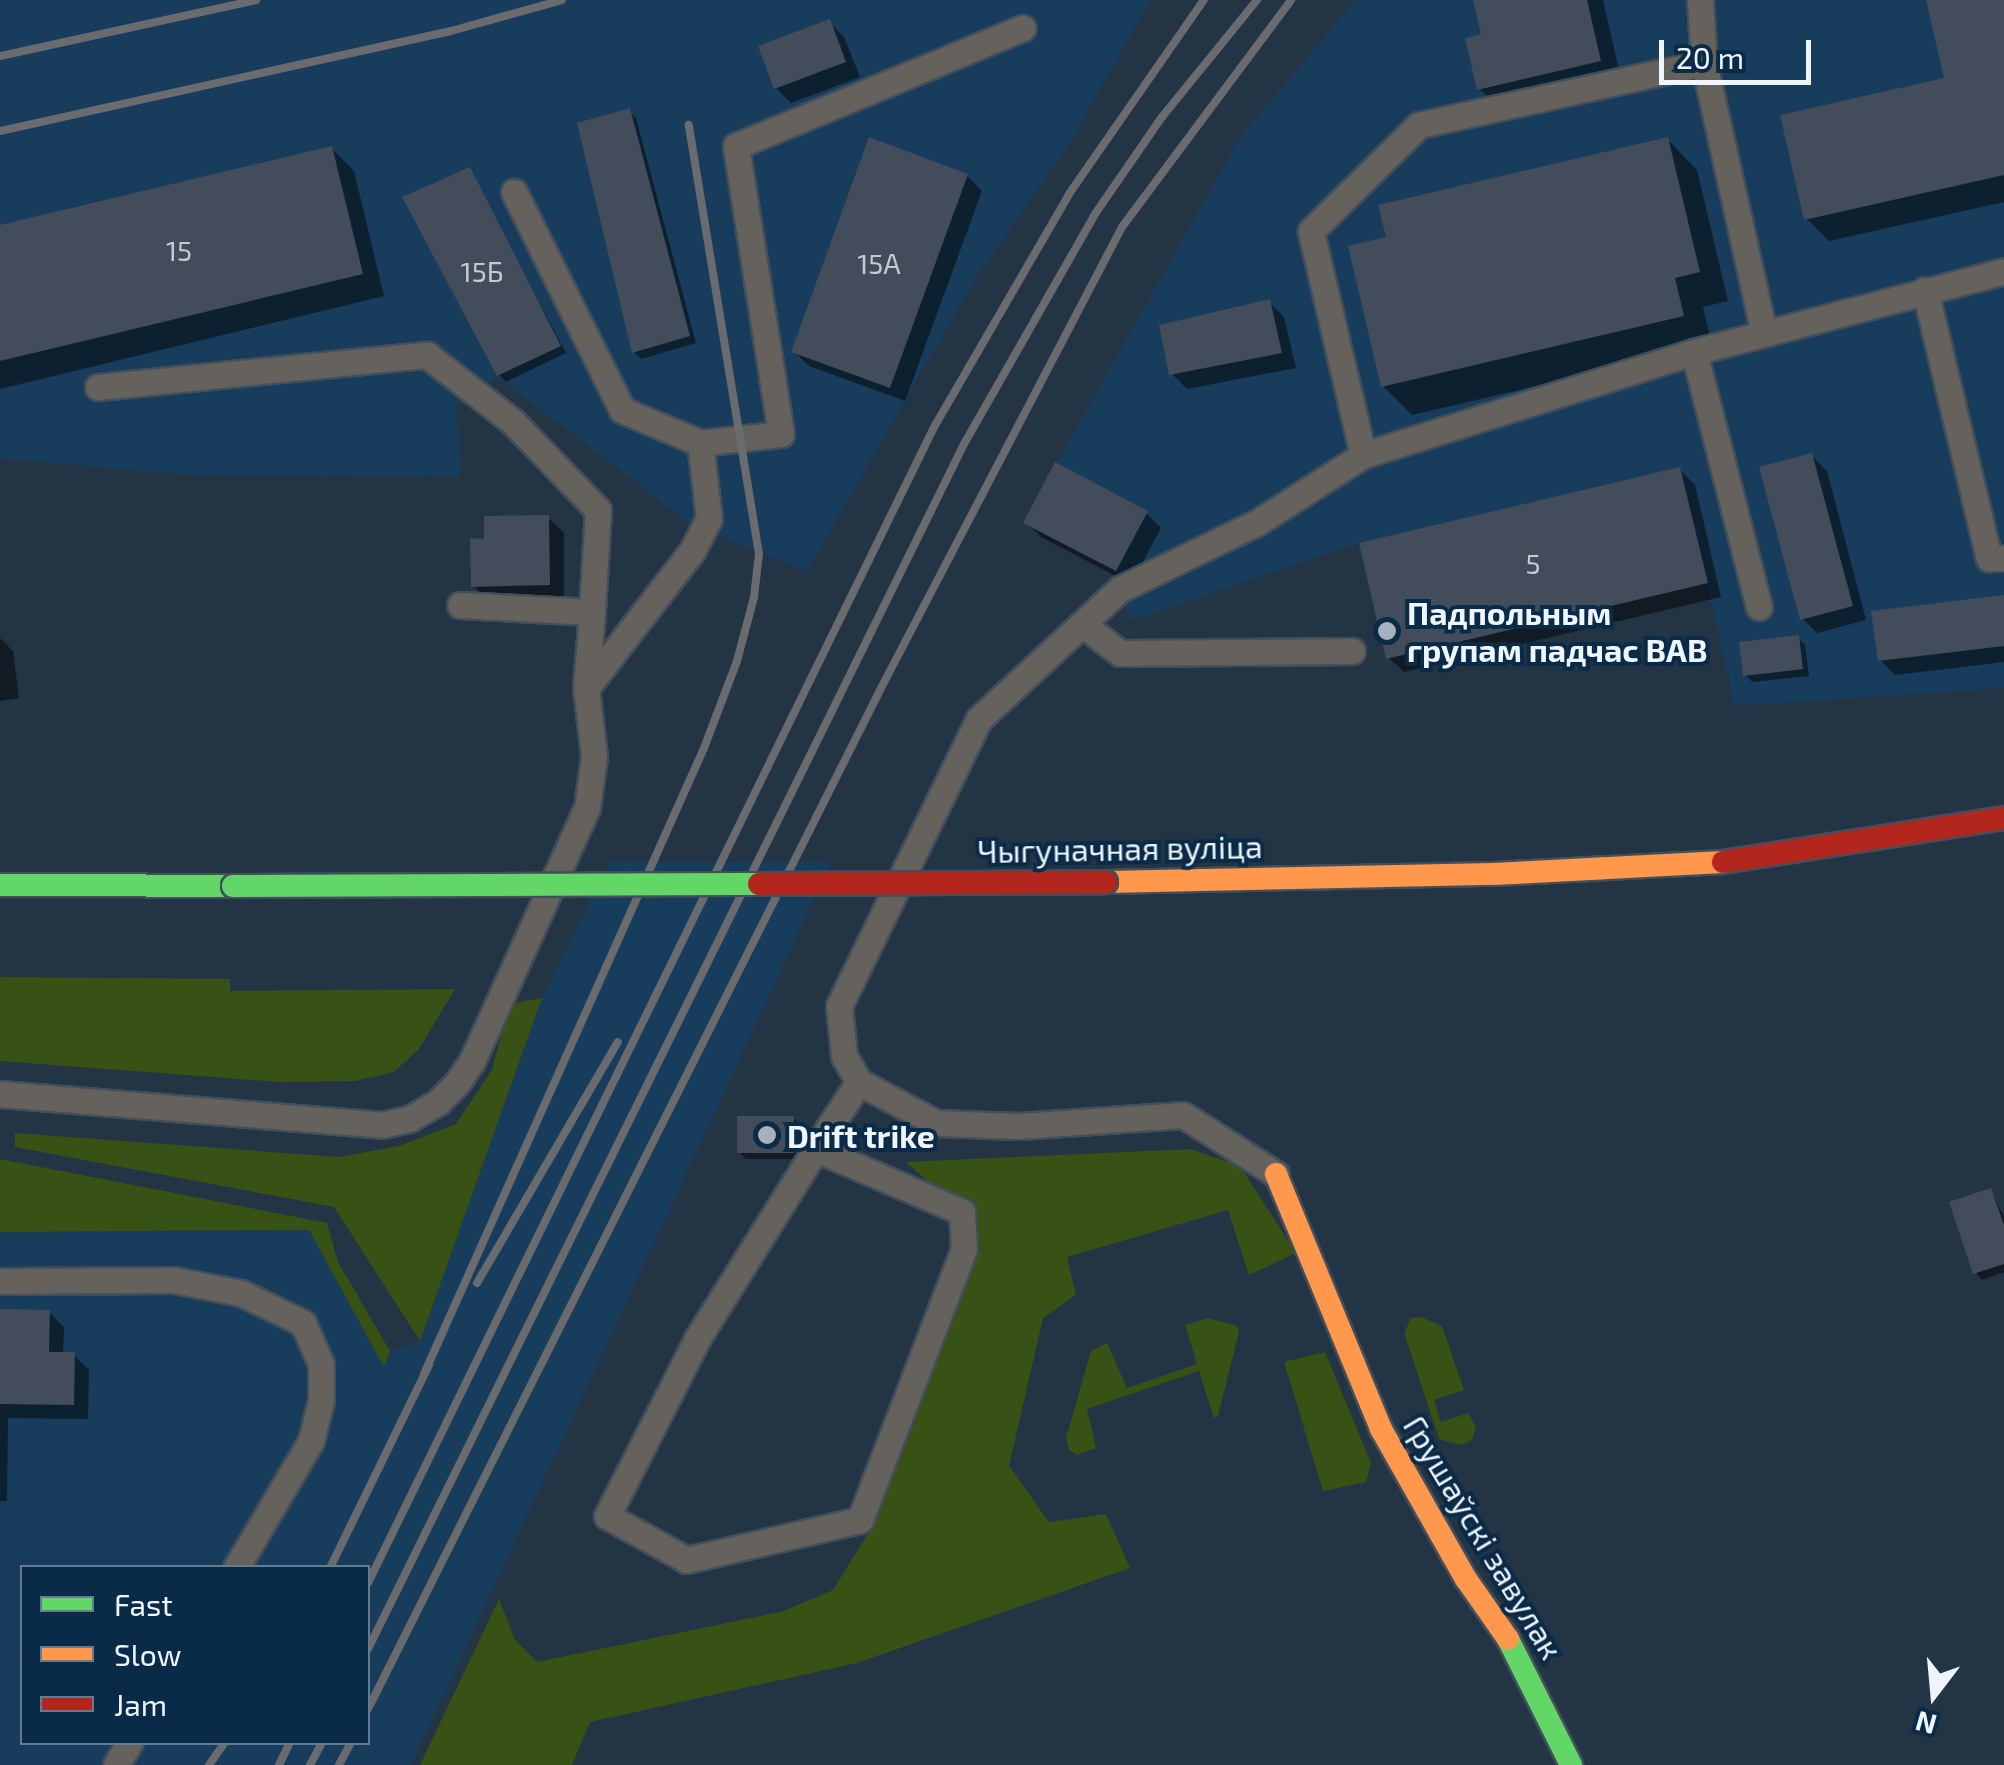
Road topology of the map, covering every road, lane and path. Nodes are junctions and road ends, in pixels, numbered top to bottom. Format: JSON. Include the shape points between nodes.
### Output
{"nodes":[{"id":1,"x":1705,"y":1,"type":"edge"},
{"id":2,"x":1023,"y":28,"type":"dead end"},
{"id":3,"x":1704,"y":64,"type":"junction"},
{"id":4,"x":514,"y":192,"type":"dead end"},
{"id":5,"x":2004,"y":271,"type":"edge"},
{"id":6,"x":1926,"y":290,"type":"junction"},
{"id":7,"x":1764,"y":333,"type":"junction"},
{"id":8,"x":1694,"y":352,"type":"junction"},
{"id":9,"x":98,"y":387,"type":"dead end"},
{"id":10,"x":700,"y":443,"type":"junction"},
{"id":11,"x":1363,"y":454,"type":"junction"},
{"id":12,"x":2004,"y":558,"type":"edge"},
{"id":13,"x":460,"y":605,"type":"dead end"},
{"id":14,"x":1759,"y":607,"type":"dead end"},
{"id":15,"x":592,"y":612,"type":"junction"},
{"id":16,"x":1082,"y":624,"type":"junction"},
{"id":17,"x":1352,"y":651,"type":"dead end"},
{"id":18,"x":586,"y":688,"type":"junction"},
{"id":19,"x":2004,"y":818,"type":"edge"},
{"id":20,"x":0,"y":884,"type":"edge"},
{"id":21,"x":859,"y":1082,"type":"junction"},
{"id":22,"x":0,"y":1094,"type":"edge"},
{"id":23,"x":816,"y":1150,"type":"junction"},
{"id":24,"x":1276,"y":1174,"type":"joint"},
{"id":25,"x":0,"y":1281,"type":"edge"},
{"id":26,"x":238,"y":1565,"type":"edge"},
{"id":27,"x":1571,"y":1765,"type":"edge"}],
"edges":[{"from":1,"to":3,"type":"lane"},
{"from":2,"to":10,"type":"lane","via":[[736,146],[782,434]]},
{"from":3,"to":7,"type":"lane"},
{"from":3,"to":11,"type":"lane","via":[[1420,124],[1310,230]]},
{"from":4,"to":10,"type":"lane","via":[[622,410]]},
{"from":5,"to":6,"type":"lane"},
{"from":6,"to":7,"type":"lane"},
{"from":6,"to":12,"type":"lane","via":[[1989,558]]},
{"from":7,"to":8,"type":"lane"},
{"from":8,"to":11,"type":"lane"},
{"from":8,"to":14,"type":"lane"},
{"from":9,"to":15,"type":"lane","via":[[427,355],[513,422],[598,510]]},
{"from":10,"to":18,"type":"lane","via":[[709,518],[692,551]]},
{"from":11,"to":16,"type":"lane","via":[[1258,522],[1120,590]]},
{"from":13,"to":15,"type":"lane"},
{"from":15,"to":18,"type":"lane"},
{"from":16,"to":17,"type":"lane","via":[[1120,653]]},
{"from":16,"to":21,"type":"lane","via":[[979,719],[839,1006],[844,1056]]},
{"from":18,"to":22,"type":"lane","via":[[594,756],[588,808],[472,1062],[438,1102],[382,1125]]},
{"from":19,"to":20,"type":"main road","name":"Чыгуначная вуліца","bridge":true,"via":[[1756,860],[1494,874],[1106,882]]},
{"from":21,"to":23,"type":"lane"},
{"from":21,"to":24,"type":"lane","via":[[936,1123],[1018,1126],[1183,1115]]},
{"from":23,"to":23,"type":"lane","via":[[697,1338],[607,1516],[687,1560],[860,1520],[964,1250],[962,1212]]},
{"from":24,"to":27,"type":"main road","name":"Грушаўскі завулак","via":[[1381,1429],[1466,1579],[1520,1655]]},
{"from":25,"to":26,"type":"lane","via":[[174,1280],[240,1294],[303,1323],[321,1364],[311,1441]]}]}
